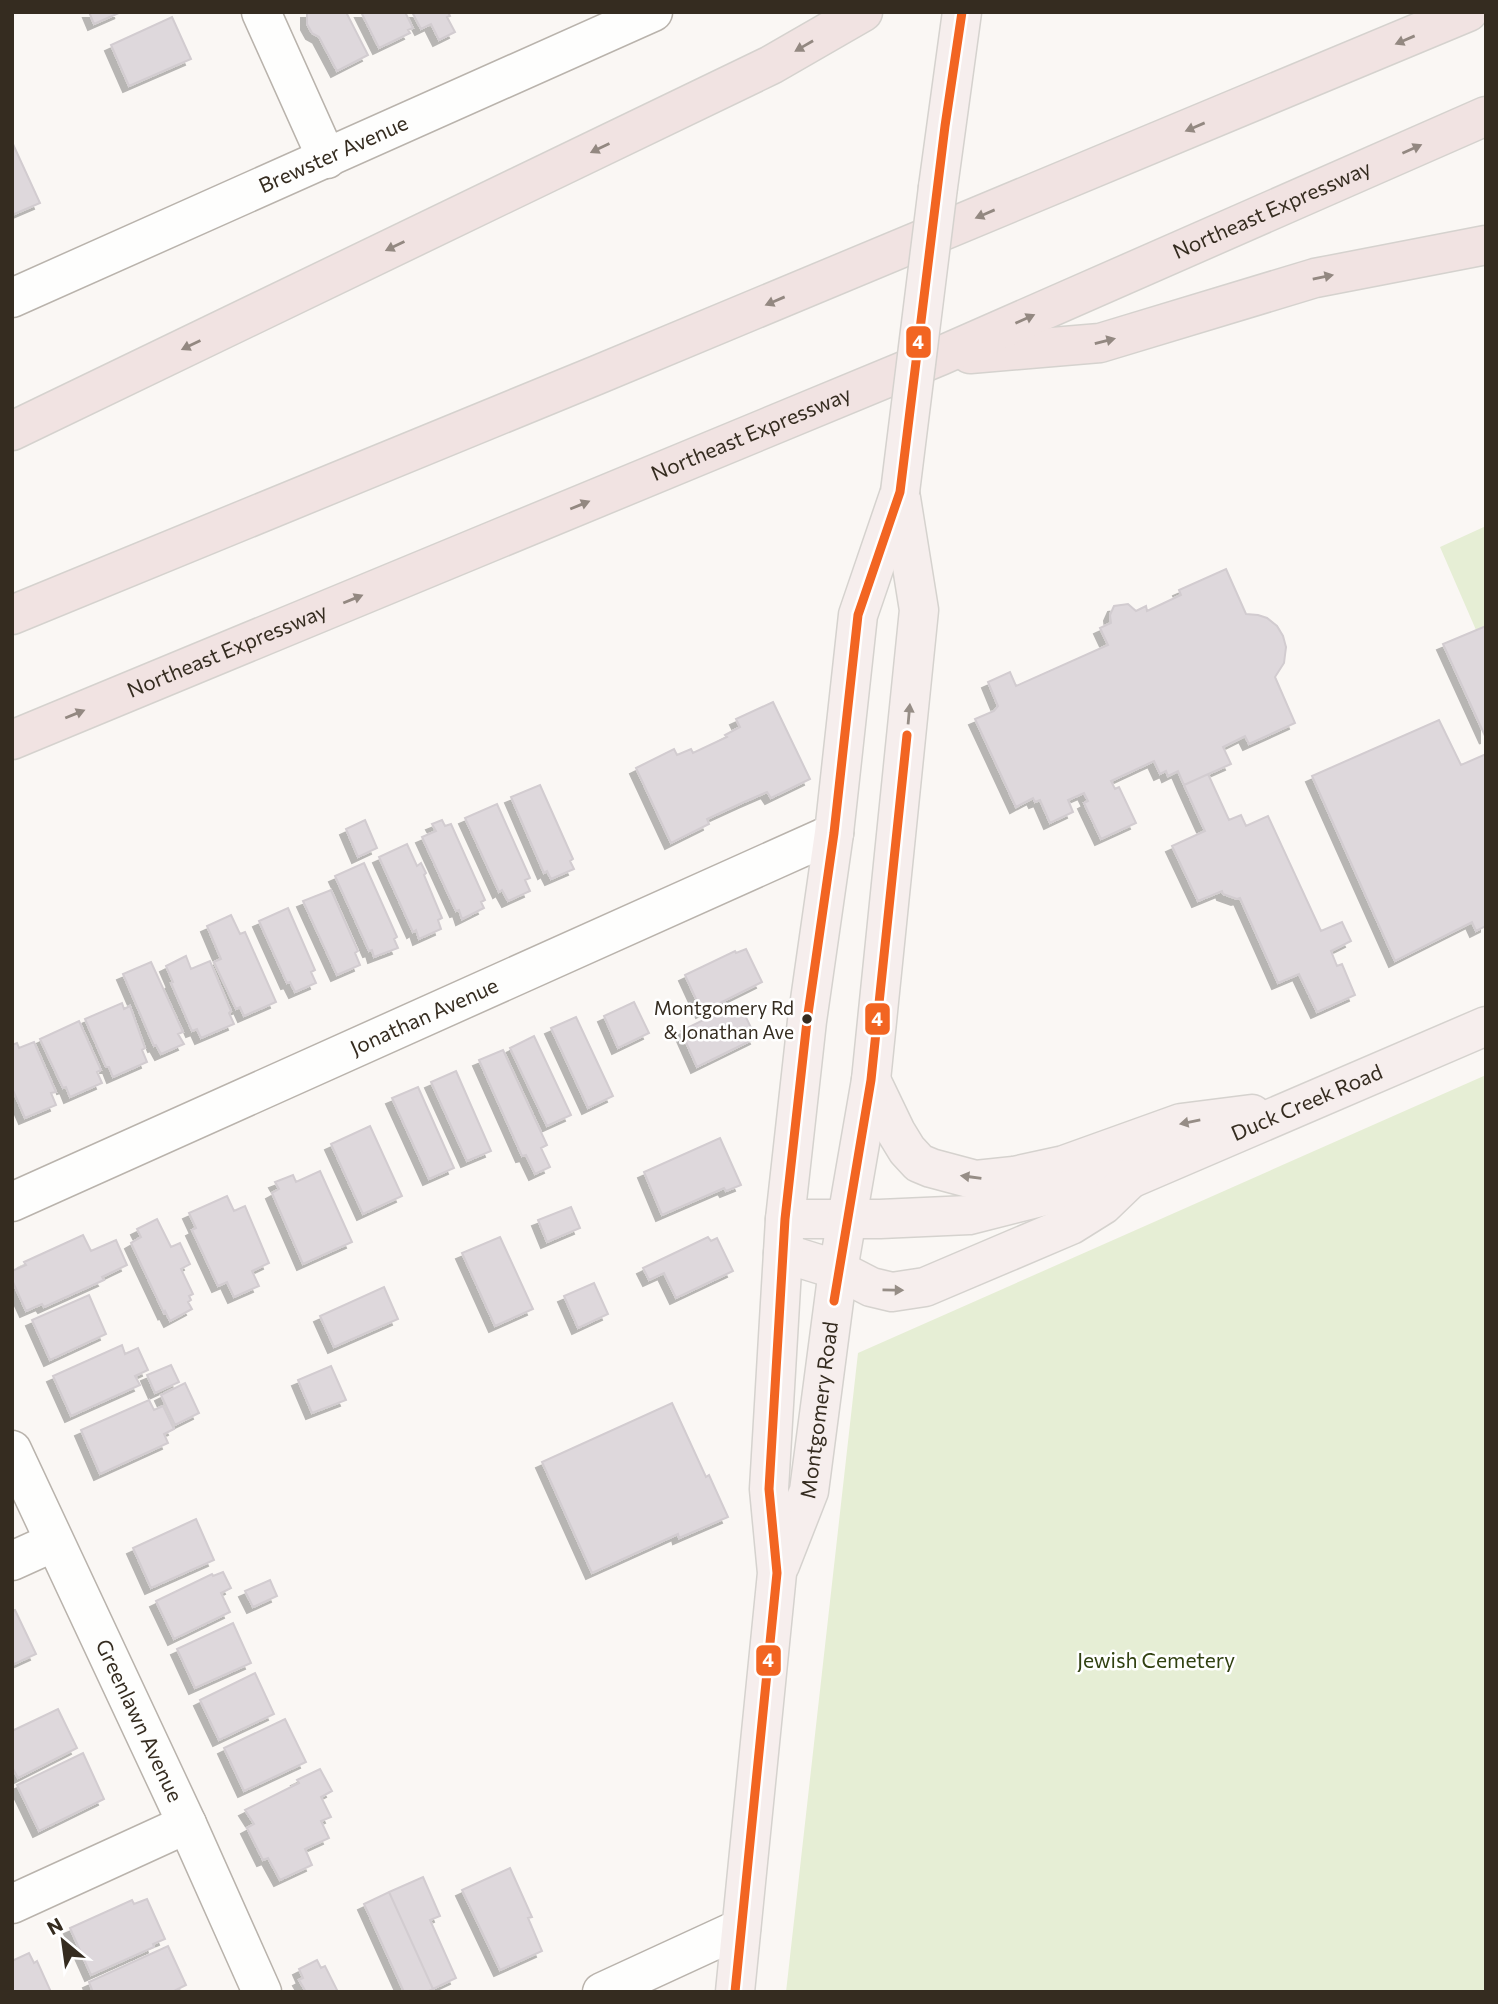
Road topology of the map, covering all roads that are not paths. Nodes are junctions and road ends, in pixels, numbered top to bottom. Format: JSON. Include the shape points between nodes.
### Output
{"nodes":[{"id":1,"x":261,"y":12,"type":"edge"},
{"id":2,"x":653,"y":12,"type":"edge"},
{"id":3,"x":863,"y":12,"type":"edge"},
{"id":4,"x":962,"y":12,"type":"edge"},
{"id":5,"x":1468,"y":12,"type":"edge"},
{"id":6,"x":1486,"y":116,"type":"edge"},
{"id":7,"x":327,"y":159,"type":"junction"},
{"id":8,"x":1486,"y":245,"type":"edge"},
{"id":9,"x":12,"y":298,"type":"edge"},
{"id":10,"x":940,"y":356,"type":"junction"},
{"id":11,"x":12,"y":431,"type":"edge"},
{"id":12,"x":900,"y":492,"type":"junction"},
{"id":13,"x":12,"y":615,"type":"edge"},
{"id":14,"x":12,"y":740,"type":"edge"},
{"id":15,"x":834,"y":833,"type":"junction"},
{"id":16,"x":1486,"y":1026,"type":"edge"},
{"id":17,"x":871,"y":1080,"type":"junction"},
{"id":18,"x":1282,"y":1114,"type":"junction"},
{"id":19,"x":1129,"y":1179,"type":"junction"},
{"id":20,"x":12,"y":1202,"type":"edge"},
{"id":21,"x":846,"y":1219,"type":"junction"},
{"id":22,"x":784,"y":1236,"type":"junction"},
{"id":23,"x":838,"y":1270,"type":"junction"},
{"id":24,"x":12,"y":1450,"type":"edge"},
{"id":25,"x":54,"y":1542,"type":"junction"},
{"id":26,"x":12,"y":1561,"type":"edge"},
{"id":27,"x":777,"y":1573,"type":"junction"},
{"id":28,"x":187,"y":1824,"type":"junction"},
{"id":29,"x":12,"y":1904,"type":"edge"},
{"id":30,"x":741,"y":1928,"type":"junction"},
{"id":31,"x":262,"y":1992,"type":"edge"},
{"id":32,"x":602,"y":1992,"type":"edge"},
{"id":33,"x":735,"y":1992,"type":"edge"}],
"edges":[{"from":1,"to":7,"type":"street"},
{"from":2,"to":7,"type":"street","name":"Brewster Avenue"},
{"from":3,"to":11,"type":"highway","one_way":true,"via":[[758,71]]},
{"from":4,"to":12,"type":"main road","name":"Montgomery Road","bridge":true},
{"from":5,"to":13,"type":"highway","one_way":true},
{"from":10,"to":6,"type":"highway","name":"Northeast Expressway","one_way":true},
{"from":7,"to":9,"type":"street","name":"Brewster Avenue"},
{"from":10,"to":8,"type":"highway","one_way":true,"via":[[1100,343],[1315,278]]},
{"from":14,"to":10,"type":"highway","name":"Northeast Expressway","one_way":true},
{"from":12,"to":15,"type":"main road","name":"Montgomery Road","via":[[858,615]]},
{"from":17,"to":12,"type":"main road","name":"Montgomery Road","one_way":true,"via":[[919,610]]},
{"from":15,"to":20,"type":"street","name":"Jonathan Avenue"},
{"from":15,"to":22,"type":"main road","name":"Montgomery Road","via":[[807,1021]]},
{"from":16,"to":18,"type":"main road","name":"Duck Creek Road"},
{"from":18,"to":17,"type":"main road","one_way":true,"via":[[1236,1114],[1181,1123],[1064,1165],[976,1180],[919,1163],[896,1132]]},
{"from":17,"to":21,"type":"main road","name":"Montgomery Road"},
{"from":18,"to":19,"type":"main road","name":"Duck Creek Road"},
{"from":19,"to":21,"type":"main road","name":"Duck Creek Road","via":[[1108,1180],[969,1215]]},
{"from":23,"to":19,"type":"main road","name":"Duck Creek Road","one_way":true,"via":[[891,1292],[925,1287],[1071,1225],[1103,1205]]},
{"from":21,"to":22,"type":"main road","name":"Duck Creek Road"},
{"from":21,"to":23,"type":"main road","name":"Montgomery Road"},
{"from":22,"to":23,"type":"main road","name":"Duck Creek Road"},
{"from":22,"to":27,"type":"main road","name":"Montgomery Road","via":[[769,1489]]},
{"from":23,"to":27,"type":"main road","name":"Montgomery Road","via":[[809,1491]]},
{"from":24,"to":25,"type":"street","name":"Greenlawn Avenue"},
{"from":25,"to":26,"type":"street"},
{"from":25,"to":28,"type":"street","name":"Greenlawn Avenue"},
{"from":27,"to":30,"type":"main road","name":"Montgomery Road"},
{"from":28,"to":29,"type":"street"},
{"from":28,"to":31,"type":"street","name":"Greenlawn Avenue"},
{"from":30,"to":32,"type":"street"},
{"from":30,"to":33,"type":"main road","name":"Montgomery Road"}]}
